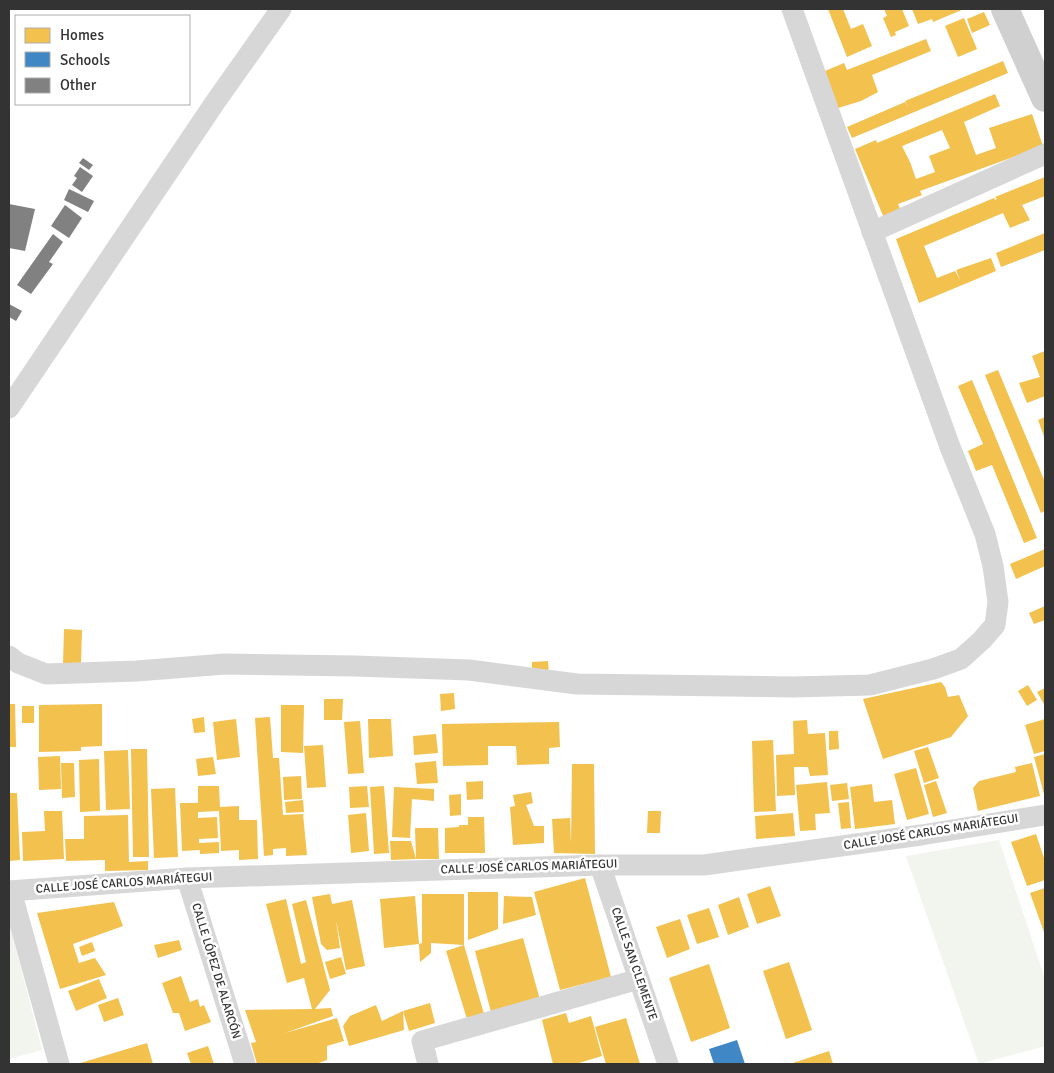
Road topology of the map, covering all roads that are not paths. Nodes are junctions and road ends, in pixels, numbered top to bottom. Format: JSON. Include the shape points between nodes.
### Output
{"nodes":[{"id":1,"x":281,"y":9,"type":"edge"},
{"id":2,"x":792,"y":9,"type":"edge"},
{"id":3,"x":1005,"y":9,"type":"edge"},
{"id":4,"x":1045,"y":98,"type":"edge"},
{"id":5,"x":1045,"y":154,"type":"edge"},
{"id":6,"x":872,"y":232,"type":"junction"},
{"id":7,"x":9,"y":408,"type":"edge"},
{"id":8,"x":9,"y":656,"type":"edge"},
{"id":9,"x":1045,"y":815,"type":"edge"},
{"id":10,"x":600,"y":865,"type":"junction"},
{"id":11,"x":187,"y":878,"type":"junction"},
{"id":12,"x":10,"y":891,"type":"edge"},
{"id":13,"x":639,"y":979,"type":"junction"},
{"id":14,"x":58,"y":1064,"type":"edge"},
{"id":15,"x":245,"y":1064,"type":"edge"},
{"id":16,"x":428,"y":1064,"type":"edge"},
{"id":17,"x":668,"y":1064,"type":"edge"}],
"edges":[{"from":1,"to":7,"type":"street"},
{"from":2,"to":6,"type":"street"},
{"from":3,"to":4,"type":"street"},
{"from":5,"to":6,"type":"street"},
{"from":6,"to":8,"type":"street","via":[[985,534],[993,566],[998,602],[995,625],[962,659],[870,686],[793,687],[577,684],[469,670],[355,666],[225,664],[137,672],[46,674]]},
{"from":9,"to":10,"type":"street","name":"CALLE JOSÉ CARLOS MARIÁTEGUI","via":[[704,865]]},
{"from":10,"to":11,"type":"street","name":"CALLE JOSÉ CARLOS MARIÁTEGUI"},
{"from":10,"to":13,"type":"street","name":"CALLE SAN CLEMENTE"},
{"from":11,"to":12,"type":"street","name":"CALLE JOSÉ CARLOS MARIÁTEGUI"},
{"from":11,"to":15,"type":"street","name":"CALLE LÓPEZ DE ALARCÓN"},
{"from":12,"to":14,"type":"street"},
{"from":13,"to":16,"type":"street","via":[[422,1041]]},
{"from":13,"to":17,"type":"street","name":"CALLE SAN CLEMENTE"}]}
